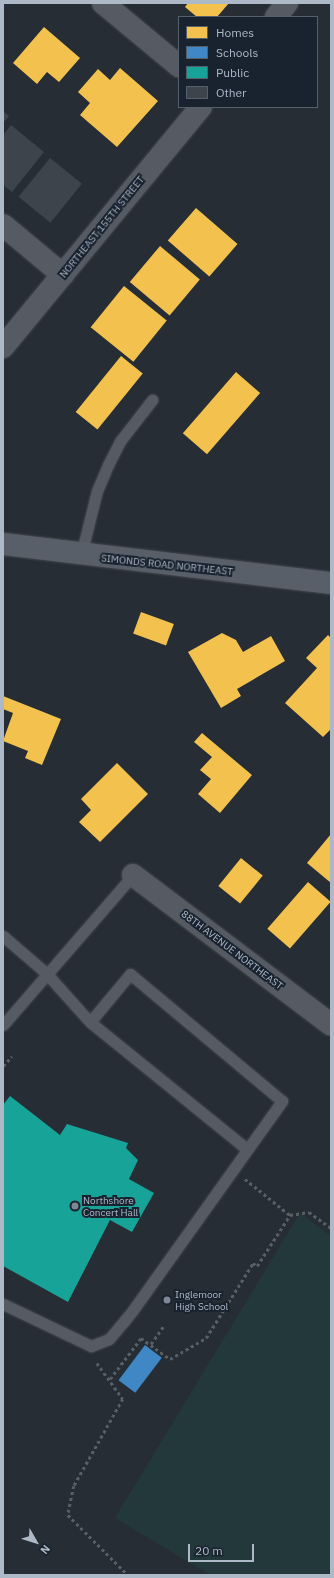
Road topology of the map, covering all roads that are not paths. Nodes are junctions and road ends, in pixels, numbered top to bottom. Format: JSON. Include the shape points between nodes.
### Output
{"nodes":[{"id":1,"x":103,"y":3,"type":"edge"},
{"id":2,"x":287,"y":3,"type":"edge"},
{"id":3,"x":277,"y":16,"type":"edge"},
{"id":4,"x":178,"y":65,"type":"edge"},
{"id":5,"x":200,"y":108,"type":"edge"},
{"id":6,"x":3,"y":225,"type":"edge"},
{"id":7,"x":63,"y":274,"type":"junction"},
{"id":8,"x":3,"y":347,"type":"edge"},
{"id":9,"x":152,"y":400,"type":"dead end"},
{"id":10,"x":3,"y":544,"type":"edge"},
{"id":11,"x":81,"y":555,"type":"junction"},
{"id":12,"x":331,"y":583,"type":"edge"},
{"id":13,"x":133,"y":875,"type":"joint"},
{"id":14,"x":3,"y":936,"type":"edge"},
{"id":15,"x":46,"y":974,"type":"junction"},
{"id":16,"x":328,"y":1016,"type":"edge"},
{"id":17,"x":90,"y":1022,"type":"junction"},
{"id":18,"x":3,"y":1025,"type":"edge"},
{"id":19,"x":247,"y":1149,"type":"junction"},
{"id":20,"x":3,"y":1304,"type":"edge"}],
"edges":[{"from":1,"to":4,"type":"street"},
{"from":2,"to":3,"type":"street"},
{"from":5,"to":7,"type":"street","name":"NORTHEAST 155TH STREET"},
{"from":6,"to":7,"type":"street"},
{"from":7,"to":8,"type":"street","name":"NORTHEAST 155TH STREET"},
{"from":9,"to":11,"type":"lane","via":[[121,440],[108,465],[97,491]]},
{"from":10,"to":11,"type":"main road","name":"SIMONDS ROAD NORTHEAST"},
{"from":11,"to":12,"type":"main road","name":"SIMONDS ROAD NORTHEAST"},
{"from":13,"to":15,"type":"lane"},
{"from":13,"to":16,"type":"street","name":"88TH AVENUE NORTHEAST"},
{"from":14,"to":15,"type":"lane"},
{"from":15,"to":17,"type":"lane"},
{"from":15,"to":18,"type":"lane"},
{"from":17,"to":19,"type":"lane"},
{"from":17,"to":19,"type":"lane","via":[[130,974],[282,1101]]},
{"from":19,"to":20,"type":"lane","via":[[109,1339],[91,1346]]}]}
